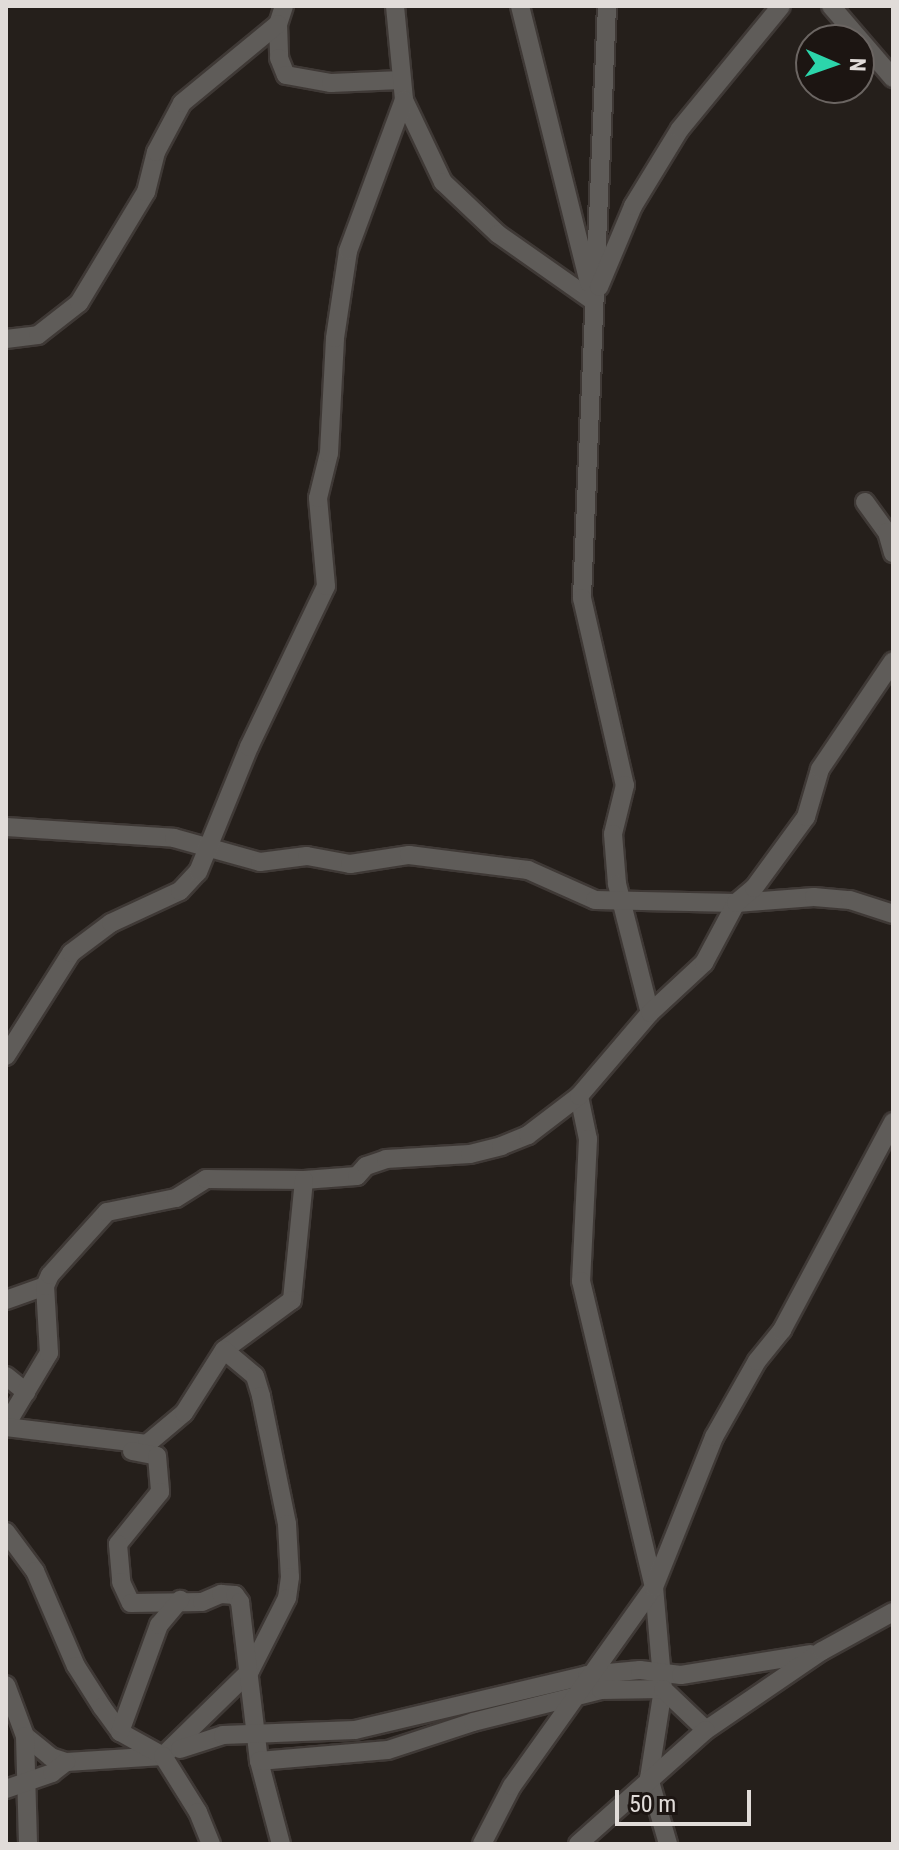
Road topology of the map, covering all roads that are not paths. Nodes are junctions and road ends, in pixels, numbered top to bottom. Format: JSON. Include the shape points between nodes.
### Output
{"nodes":[{"id":1,"x":284,"y":6,"type":"edge"},
{"id":2,"x":395,"y":6,"type":"edge"},
{"id":3,"x":520,"y":6,"type":"edge"},
{"id":4,"x":607,"y":6,"type":"edge"},
{"id":5,"x":781,"y":6,"type":"edge"},
{"id":6,"x":831,"y":6,"type":"edge"},
{"id":7,"x":278,"y":24,"type":"junction"},
{"id":8,"x":893,"y":78,"type":"edge"},
{"id":9,"x":401,"y":80,"type":"junction"},
{"id":10,"x":404,"y":100,"type":"junction"},
{"id":11,"x":592,"y":300,"type":"junction"},
{"id":12,"x":6,"y":339,"type":"edge"},
{"id":13,"x":865,"y":502,"type":"dead end"},
{"id":14,"x":893,"y":553,"type":"edge"},
{"id":15,"x":893,"y":661,"type":"edge"},
{"id":16,"x":6,"y":827,"type":"edge"},
{"id":17,"x":209,"y":850,"type":"junction"},
{"id":18,"x":619,"y":897,"type":"junction"},
{"id":19,"x":736,"y":903,"type":"junction"},
{"id":20,"x":893,"y":914,"type":"edge"},
{"id":21,"x":650,"y":1013,"type":"junction"},
{"id":22,"x":6,"y":1056,"type":"edge"},
{"id":23,"x":579,"y":1096,"type":"junction"},
{"id":24,"x":893,"y":1122,"type":"edge"},
{"id":25,"x":304,"y":1180,"type":"junction"},
{"id":26,"x":45,"y":1286,"type":"junction"},
{"id":27,"x":6,"y":1300,"type":"edge"},
{"id":28,"x":224,"y":1350,"type":"junction"},
{"id":29,"x":6,"y":1376,"type":"edge"},
{"id":30,"x":26,"y":1392,"type":"junction"},
{"id":31,"x":6,"y":1425,"type":"edge"},
{"id":32,"x":112,"y":1441,"type":"junction"},
{"id":33,"x":6,"y":1532,"type":"edge"},
{"id":34,"x":654,"y":1587,"type":"junction"},
{"id":35,"x":180,"y":1600,"type":"junction"},
{"id":36,"x":893,"y":1612,"type":"edge"},
{"id":37,"x":822,"y":1651,"type":"junction"},
{"id":38,"x":250,"y":1671,"type":"junction"},
{"id":39,"x":587,"y":1675,"type":"junction"},
{"id":40,"x":662,"y":1681,"type":"junction"},
{"id":41,"x":6,"y":1685,"type":"edge"},
{"id":42,"x":580,"y":1695,"type":"junction"},
{"id":43,"x":706,"y":1730,"type":"junction"},
{"id":44,"x":120,"y":1732,"type":"junction"},
{"id":45,"x":256,"y":1732,"type":"junction"},
{"id":46,"x":25,"y":1736,"type":"junction"},
{"id":47,"x":163,"y":1756,"type":"junction"},
{"id":48,"x":259,"y":1761,"type":"junction"},
{"id":49,"x":66,"y":1762,"type":"junction"},
{"id":50,"x":649,"y":1778,"type":"junction"},
{"id":51,"x":26,"y":1783,"type":"junction"},
{"id":52,"x":6,"y":1789,"type":"edge"},
{"id":53,"x":28,"y":1844,"type":"edge"},
{"id":54,"x":211,"y":1844,"type":"edge"},
{"id":55,"x":281,"y":1844,"type":"edge"},
{"id":56,"x":482,"y":1844,"type":"edge"},
{"id":57,"x":578,"y":1844,"type":"edge"},
{"id":58,"x":668,"y":1844,"type":"edge"}],
"edges":[{"from":1,"to":7,"type":"street"},
{"from":2,"to":9,"type":"street"},
{"from":3,"to":11,"type":"street"},
{"from":4,"to":11,"type":"street","via":[[600,87],[600,234]]},
{"from":5,"to":11,"type":"street","via":[[680,129],[633,206]]},
{"from":6,"to":8,"type":"street"},
{"from":7,"to":9,"type":"street","via":[[279,58],[286,75],[331,83]]},
{"from":7,"to":12,"type":"street","via":[[182,103],[156,152],[146,192],[79,303],[38,335]]},
{"from":9,"to":10,"type":"street"},
{"from":10,"to":11,"type":"street","via":[[443,182],[466,209]]},
{"from":10,"to":17,"type":"street","via":[[346,266],[335,338],[329,453],[318,498],[326,586],[249,747]]},
{"from":11,"to":18,"type":"street","via":[[582,598],[625,785],[613,834]]},
{"from":13,"to":14,"type":"street","via":[[887,532]]},
{"from":15,"to":19,"type":"street","via":[[820,769],[806,817],[754,888]]},
{"from":16,"to":17,"type":"street","via":[[174,838]]},
{"from":17,"to":18,"type":"street","via":[[260,862],[307,856],[350,864],[409,855],[528,870],[595,900]]},
{"from":17,"to":22,"type":"street","via":[[180,891],[111,923],[71,953]]},
{"from":18,"to":19,"type":"street"},
{"from":18,"to":21,"type":"street"},
{"from":19,"to":20,"type":"street","via":[[814,897],[850,900]]},
{"from":19,"to":21,"type":"street","via":[[704,963]]},
{"from":21,"to":23,"type":"street"},
{"from":23,"to":25,"type":"street","via":[[528,1135],[501,1146],[470,1154],[386,1159],[366,1166],[357,1176]]},
{"from":23,"to":34,"type":"street","via":[[588,1139],[581,1281]]},
{"from":24,"to":34,"type":"street","via":[[782,1330],[757,1361],[714,1437]]},
{"from":25,"to":26,"type":"street","via":[[206,1179],[176,1198],[107,1212],[55,1264]]},
{"from":25,"to":28,"type":"street","via":[[292,1300]]},
{"from":26,"to":27,"type":"street"},
{"from":26,"to":30,"type":"street","via":[[49,1353]]},
{"from":28,"to":32,"type":"street","via":[[171,1426],[147,1444]]},
{"from":28,"to":38,"type":"street","via":[[255,1376],[287,1524],[287,1598]]},
{"from":29,"to":30,"type":"street"},
{"from":30,"to":31,"type":"street"},
{"from":31,"to":32,"type":"street"},
{"from":32,"to":35,"type":"street","via":[[157,1456],[160,1464],[155,1503],[118,1544],[121,1582],[131,1603]]},
{"from":33,"to":44,"type":"street","via":[[35,1571],[76,1666]]},
{"from":34,"to":39,"type":"street"},
{"from":34,"to":40,"type":"street"},
{"from":35,"to":38,"type":"street","via":[[235,1595]]},
{"from":35,"to":44,"type":"street","via":[[159,1625]]},
{"from":36,"to":37,"type":"street"},
{"from":37,"to":40,"type":"street"},
{"from":37,"to":43,"type":"street"},
{"from":38,"to":45,"type":"street"},
{"from":38,"to":47,"type":"street"},
{"from":39,"to":40,"type":"street"},
{"from":39,"to":42,"type":"street"},
{"from":39,"to":45,"type":"street","via":[[355,1730],[287,1736]]},
{"from":40,"to":42,"type":"street"},
{"from":40,"to":43,"type":"street"},
{"from":40,"to":50,"type":"street"},
{"from":41,"to":46,"type":"street"},
{"from":42,"to":48,"type":"street","via":[[388,1750]]},
{"from":42,"to":56,"type":"street","via":[[512,1786]]},
{"from":43,"to":50,"type":"street"},
{"from":44,"to":47,"type":"street"},
{"from":45,"to":47,"type":"street","via":[[223,1735]]},
{"from":45,"to":48,"type":"street"},
{"from":46,"to":49,"type":"street"},
{"from":46,"to":51,"type":"street"},
{"from":47,"to":49,"type":"street"},
{"from":47,"to":54,"type":"street"},
{"from":48,"to":55,"type":"street"},
{"from":49,"to":51,"type":"street"},
{"from":50,"to":57,"type":"street","via":[[623,1809]]},
{"from":50,"to":58,"type":"street"},
{"from":51,"to":52,"type":"street"},
{"from":51,"to":53,"type":"street"}]}
